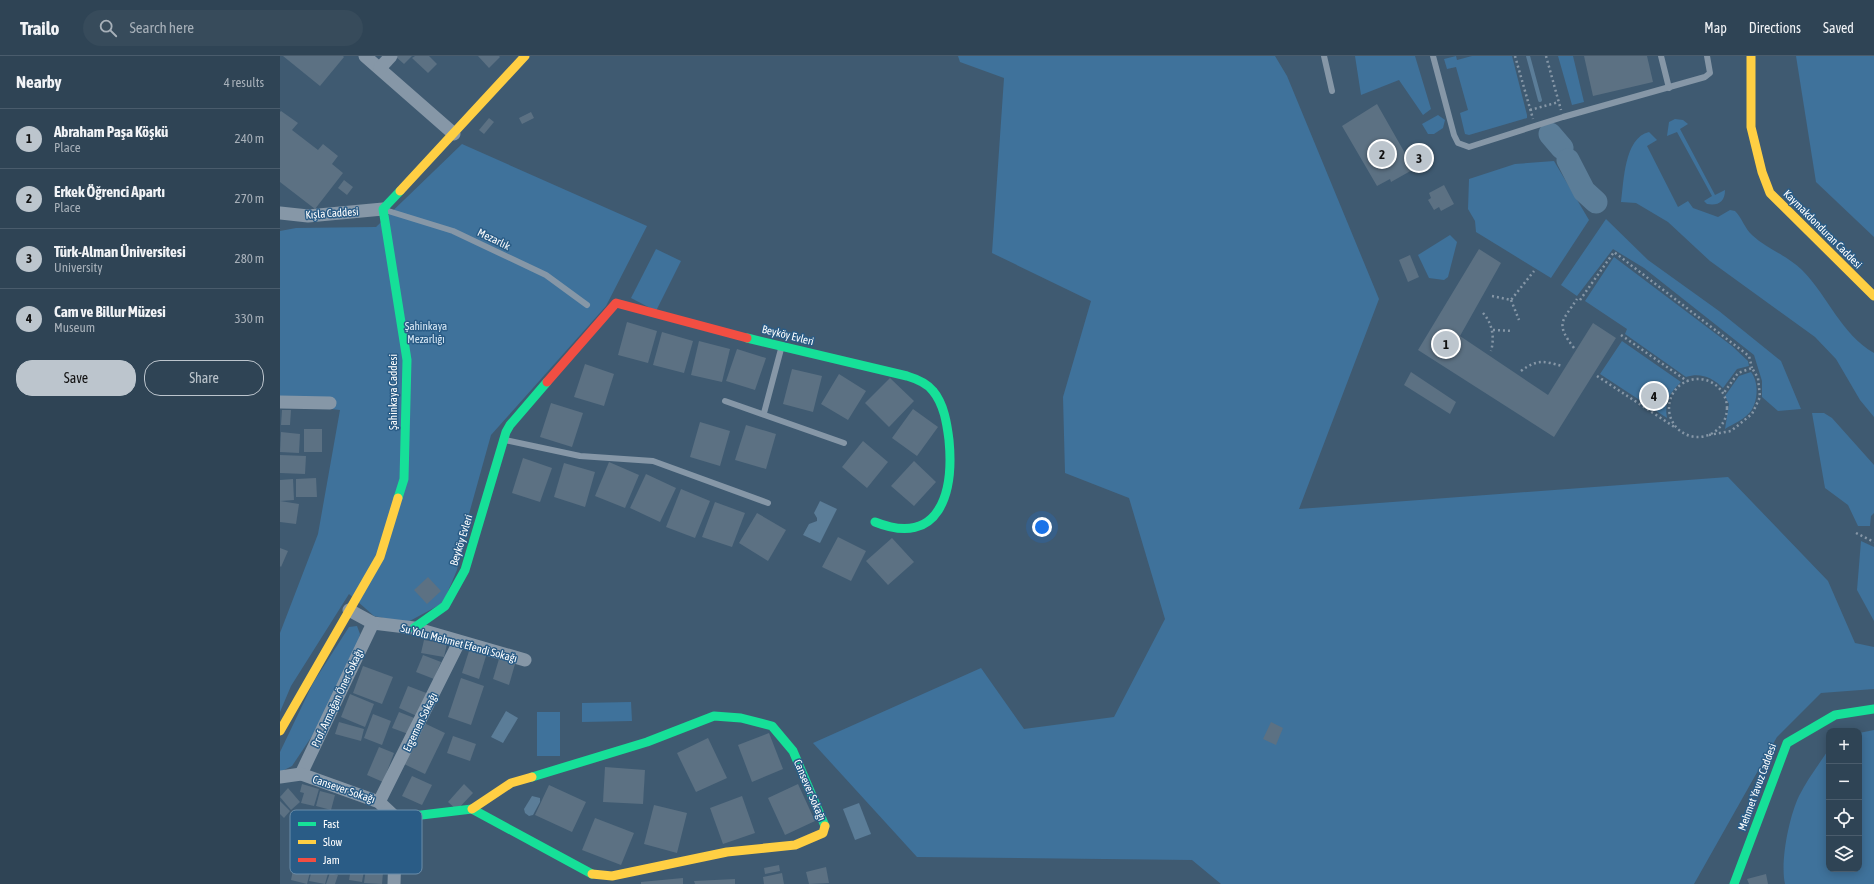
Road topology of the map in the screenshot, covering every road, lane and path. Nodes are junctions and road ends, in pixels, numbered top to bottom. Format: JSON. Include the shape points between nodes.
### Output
{"nodes":[{"id":1,"x":366,"y":56,"type":"edge"},
{"id":2,"x":391,"y":56,"type":"edge"},
{"id":3,"x":525,"y":56,"type":"edge"},
{"id":4,"x":1324,"y":56,"type":"edge"},
{"id":5,"x":1433,"y":56,"type":"edge"},
{"id":6,"x":1515,"y":56,"type":"edge"},
{"id":7,"x":1546,"y":56,"type":"edge"},
{"id":8,"x":1661,"y":56,"type":"edge"},
{"id":9,"x":1707,"y":56,"type":"edge"},
{"id":10,"x":1751,"y":56,"type":"edge"},
{"id":11,"x":380,"y":68,"type":"junction"},
{"id":12,"x":1669,"y":88,"type":"junction"},
{"id":13,"x":1332,"y":91,"type":"dead end"},
{"id":14,"x":1559,"y":102,"type":"junction"},
{"id":15,"x":1530,"y":110,"type":"junction"},
{"id":16,"x":1563,"y":117,"type":"junction"},
{"id":17,"x":1534,"y":126,"type":"junction"},
{"id":18,"x":454,"y":134,"type":"junction"},
{"id":19,"x":383,"y":209,"type":"junction"},
{"id":20,"x":280,"y":214,"type":"edge"},
{"id":21,"x":1534,"y":271,"type":"dead end"},
{"id":22,"x":1492,"y":296,"type":"dead end"},
{"id":23,"x":1874,"y":296,"type":"edge"},
{"id":24,"x":1511,"y":300,"type":"junction"},
{"id":25,"x":587,"y":305,"type":"dead end"},
{"id":26,"x":1483,"y":312,"type":"dead end"},
{"id":27,"x":1519,"y":320,"type":"dead end"},
{"id":28,"x":1493,"y":330,"type":"junction"},
{"id":29,"x":1513,"y":331,"type":"dead end"},
{"id":30,"x":1621,"y":335,"type":"dead end"},
{"id":31,"x":782,"y":347,"type":"junction"},
{"id":32,"x":1574,"y":348,"type":"dead end"},
{"id":33,"x":1491,"y":351,"type":"dead end"},
{"id":34,"x":1562,"y":366,"type":"dead end"},
{"id":35,"x":1752,"y":368,"type":"junction"},
{"id":36,"x":1521,"y":371,"type":"dead end"},
{"id":37,"x":1597,"y":376,"type":"dead end"},
{"id":38,"x":1687,"y":381,"type":"junction"},
{"id":39,"x":1723,"y":394,"type":"junction"},
{"id":40,"x":725,"y":401,"type":"dead end"},
{"id":41,"x":280,"y":402,"type":"edge"},
{"id":42,"x":330,"y":403,"type":"dead end"},
{"id":43,"x":764,"y":413,"type":"junction"},
{"id":44,"x":1684,"y":433,"type":"junction"},
{"id":45,"x":1703,"y":436,"type":"junction"},
{"id":46,"x":504,"y":440,"type":"junction"},
{"id":47,"x":844,"y":443,"type":"dead end"},
{"id":48,"x":768,"y":503,"type":"dead end"},
{"id":49,"x":875,"y":522,"type":"dead end"},
{"id":50,"x":1856,"y":533,"type":"dead end"},
{"id":51,"x":1874,"y":542,"type":"edge"},
{"id":52,"x":349,"y":610,"type":"junction"},
{"id":53,"x":373,"y":623,"type":"junction"},
{"id":54,"x":414,"y":628,"type":"junction"},
{"id":55,"x":459,"y":642,"type":"junction"},
{"id":56,"x":525,"y":660,"type":"dead end"},
{"id":57,"x":1874,"y":709,"type":"edge"},
{"id":58,"x":280,"y":731,"type":"edge"},
{"id":59,"x":301,"y":774,"type":"junction"},
{"id":60,"x":280,"y":777,"type":"edge"},
{"id":61,"x":380,"y":802,"type":"junction"},
{"id":62,"x":472,"y":809,"type":"junction"},
{"id":63,"x":388,"y":810,"type":"edge"},
{"id":64,"x":422,"y":815,"type":"edge"},
{"id":65,"x":394,"y":874,"type":"edge"},
{"id":66,"x":394,"y":884,"type":"edge"},
{"id":67,"x":1734,"y":884,"type":"edge"}],
"edges":[{"from":1,"to":11,"type":"street"},
{"from":2,"to":11,"type":"street"},
{"from":3,"to":18,"type":"street"},
{"from":4,"to":13,"type":"lane"},
{"from":5,"to":17,"type":"lane","via":[[1458,143],[1469,147]]},
{"from":6,"to":15,"type":"path"},
{"from":7,"to":14,"type":"path"},
{"from":8,"to":12,"type":"lane"},
{"from":9,"to":12,"type":"lane","via":[[1710,73]]},
{"from":10,"to":23,"type":"street","name":"Kaymakdonduran Caddesi","via":[[1751,127],[1770,193]]},
{"from":11,"to":18,"type":"street"},
{"from":12,"to":16,"type":"lane"},
{"from":14,"to":15,"type":"path"},
{"from":14,"to":16,"type":"path"},
{"from":15,"to":17,"type":"path"},
{"from":16,"to":17,"type":"lane"},
{"from":18,"to":19,"type":"street"},
{"from":19,"to":20,"type":"street","name":"Kışla Caddesi","via":[[308,216]]},
{"from":19,"to":25,"type":"lane","name":"Mezarlık","via":[[453,231],[546,276]]},
{"from":19,"to":52,"type":"street","name":"Şahinkaya Caddesi","via":[[407,360],[404,478],[380,557]]},
{"from":21,"to":24,"type":"path"},
{"from":22,"to":24,"type":"path"},
{"from":24,"to":27,"type":"path"},
{"from":26,"to":28,"type":"path"},
{"from":28,"to":29,"type":"path"},
{"from":28,"to":33,"type":"path"},
{"from":30,"to":38,"type":"path"},
{"from":31,"to":43,"type":"lane"},
{"from":31,"to":46,"type":"street","name":"Beyköy Evleri","via":[[616,303],[510,424]]},
{"from":31,"to":49,"type":"street","name":"Beyköy Evleri","via":[[903,375],[920,381],[934,391],[950,438],[950,469],[940,508],[926,523],[909,530],[889,528]]},
{"from":32,"to":35,"type":"path","via":[[1562,330],[1562,322],[1614,252],[1749,356]]},
{"from":34,"to":36,"type":"path","via":[[1537,362]]},
{"from":35,"to":39,"type":"path","via":[[1738,373]]},
{"from":35,"to":45,"type":"path","via":[[1758,378],[1760,397],[1752,414],[1731,431]]},
{"from":37,"to":44,"type":"path"},
{"from":38,"to":39,"type":"path","via":[[1706,380],[1715,384]]},
{"from":38,"to":44,"type":"path","via":[[1676,389],[1669,401],[1671,420],[1676,428]]},
{"from":39,"to":45,"type":"path","via":[[1727,410],[1724,419],[1716,430]]},
{"from":40,"to":43,"type":"lane"},
{"from":41,"to":42,"type":"street"},
{"from":43,"to":47,"type":"lane"},
{"from":44,"to":45,"type":"path"},
{"from":46,"to":48,"type":"lane","via":[[580,456],[653,461]]},
{"from":46,"to":54,"type":"street","name":"Beyköy Evleri","via":[[465,570],[445,606]]},
{"from":50,"to":51,"type":"path"},
{"from":52,"to":53,"type":"street","name":"Su Yolu Mehmet Efendi Sokağı"},
{"from":52,"to":58,"type":"street","name":"Şahinkaya Caddesi"},
{"from":53,"to":54,"type":"street","name":"Su Yolu Mehmet Efendi Sokağı"},
{"from":53,"to":59,"type":"street","name":"Prof. Armağan Öner Sokağı"},
{"from":54,"to":55,"type":"street","name":"Su Yolu Mehmet Efendi Sokağı"},
{"from":55,"to":56,"type":"street","name":"Su Yolu Mehmet Efendi Sokağı"},
{"from":55,"to":61,"type":"street","name":"Ergemen Sokağı"},
{"from":57,"to":67,"type":"street","name":"Mehmet Yavuz Caddesi","via":[[1835,715],[1786,743]]},
{"from":59,"to":60,"type":"street","name":"Cansever Sokağı"},
{"from":59,"to":61,"type":"street","name":"Cansever Sokağı"},
{"from":61,"to":63,"type":"street","name":"Cansever Sokağı"},
{"from":62,"to":62,"type":"street","name":"Cansever Sokağı","via":[[594,875],[612,876],[670,866],[727,852],[795,844],[823,833],[825,825],[793,751],[772,726],[741,718],[714,716],[647,742],[511,783]]},
{"from":62,"to":64,"type":"street","name":"Cansever Sokağı"},
{"from":65,"to":66,"type":"street"}]}
